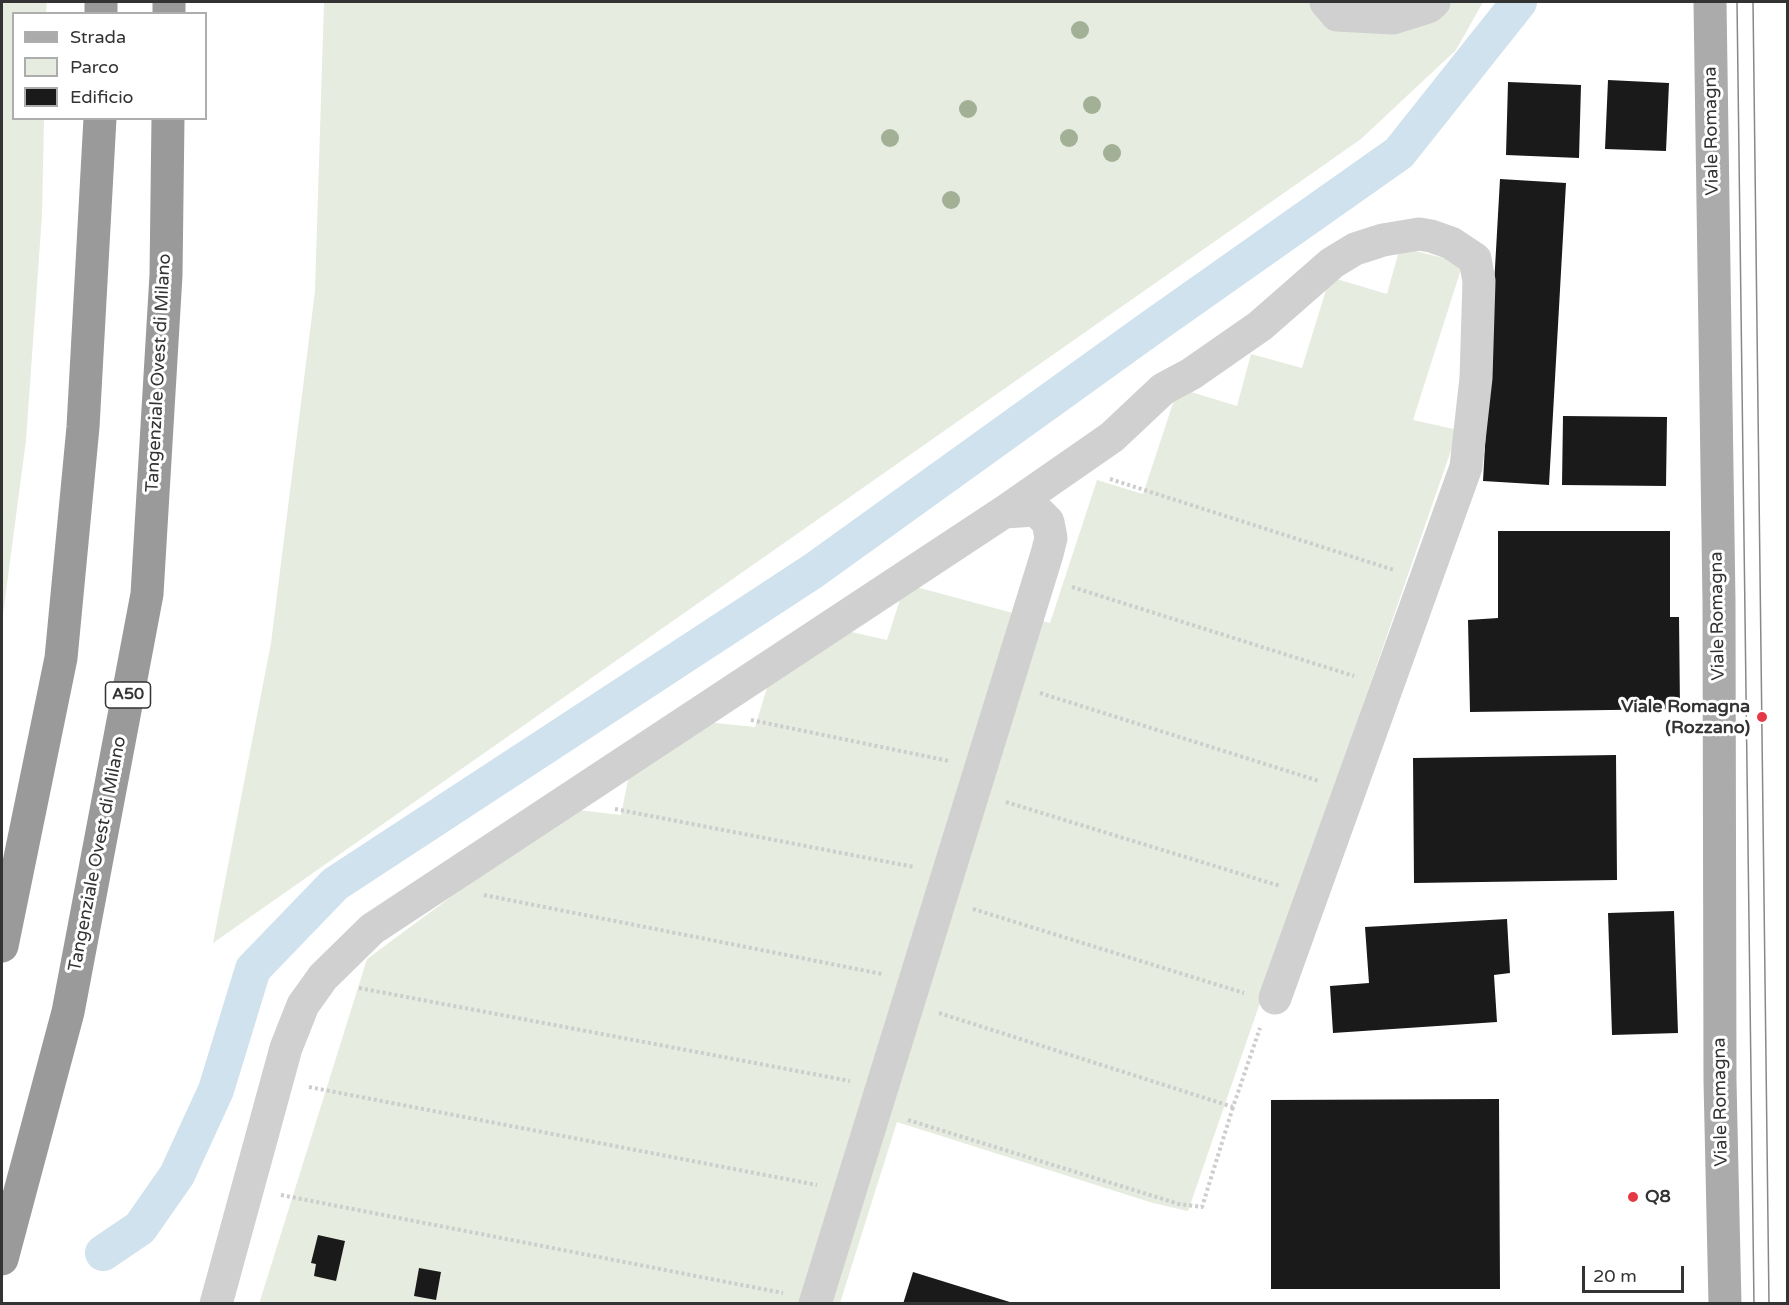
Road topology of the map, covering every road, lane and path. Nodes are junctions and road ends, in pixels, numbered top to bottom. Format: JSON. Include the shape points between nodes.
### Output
{"nodes":[{"id":1,"x":1326,"y":2,"type":"edge"},
{"id":2,"x":1434,"y":2,"type":"edge"},
{"id":3,"x":1710,"y":2,"type":"edge"},
{"id":4,"x":100,"y":120,"type":"edge"},
{"id":5,"x":168,"y":120,"type":"edge"},
{"id":6,"x":1069,"y":466,"type":"junction"},
{"id":7,"x":1004,"y":512,"type":"junction"},
{"id":8,"x":1040,"y":577,"type":"junction"},
{"id":9,"x":1425,"y":580,"type":"junction"},
{"id":10,"x":1008,"y":683,"type":"junction"},
{"id":11,"x":1387,"y":686,"type":"junction"},
{"id":12,"x":703,"y":710,"type":"junction"},
{"id":13,"x":977,"y":780,"type":"junction"},
{"id":14,"x":1350,"y":790,"type":"junction"},
{"id":15,"x":568,"y":800,"type":"junction"},
{"id":16,"x":437,"y":886,"type":"junction"},
{"id":17,"x":945,"y":886,"type":"junction"},
{"id":18,"x":1312,"y":896,"type":"junction"},
{"id":19,"x":2,"y":946,"type":"edge"},
{"id":20,"x":320,"y":981,"type":"junction"},
{"id":21,"x":912,"y":992,"type":"junction"},
{"id":22,"x":1274,"y":1000,"type":"junction"},
{"id":23,"x":278,"y":1081,"type":"junction"},
{"id":24,"x":879,"y":1098,"type":"junction"},
{"id":25,"x":1233,"y":1107,"type":"junction"},
{"id":26,"x":248,"y":1188,"type":"junction"},
{"id":27,"x":850,"y":1192,"type":"junction"},
{"id":28,"x":2,"y":1258,"type":"edge"},
{"id":29,"x":816,"y":1302,"type":"edge"},
{"id":30,"x":216,"y":1304,"type":"edge"},
{"id":31,"x":1725,"y":1304,"type":"edge"}],
"edges":[{"from":1,"to":2,"type":"street","via":[[1337,15],[1393,18]]},
{"from":3,"to":31,"type":"main road","name":"Viale Romagna"},
{"from":4,"to":19,"type":"highway","via":[[83,427],[60,658]]},
{"from":5,"to":28,"type":"highway","name":"Tangenziale Ovest di Milano","number":"A50","via":[[166,275],[147,594],[68,1012]]},
{"from":6,"to":7,"type":"street"},
{"from":6,"to":9,"type":"path"},
{"from":6,"to":9,"type":"street","via":[[1112,437],[1163,389],[1260,326],[1332,263],[1355,249],[1383,240],[1431,236],[1475,259],[1479,281],[1476,378],[1466,467]]},
{"from":7,"to":8,"type":"street","via":[[1036,510],[1048,522],[1051,538]]},
{"from":7,"to":12,"type":"street"},
{"from":8,"to":10,"type":"street"},
{"from":8,"to":11,"type":"path"},
{"from":9,"to":11,"type":"street"},
{"from":10,"to":13,"type":"street"},
{"from":10,"to":14,"type":"path"},
{"from":11,"to":14,"type":"street"},
{"from":12,"to":13,"type":"path"},
{"from":12,"to":15,"type":"street"},
{"from":13,"to":17,"type":"street"},
{"from":13,"to":18,"type":"path"},
{"from":14,"to":18,"type":"street"},
{"from":15,"to":16,"type":"street"},
{"from":15,"to":17,"type":"path"},
{"from":16,"to":20,"type":"street","via":[[372,929]]},
{"from":16,"to":21,"type":"path"},
{"from":17,"to":21,"type":"street"},
{"from":17,"to":22,"type":"path"},
{"from":18,"to":22,"type":"street"},
{"from":20,"to":23,"type":"street","via":[[303,1005]]},
{"from":20,"to":24,"type":"path"},
{"from":21,"to":24,"type":"street"},
{"from":21,"to":25,"type":"path"},
{"from":22,"to":25,"type":"path","via":[[1258,1031]]},
{"from":23,"to":26,"type":"street"},
{"from":23,"to":27,"type":"path"},
{"from":24,"to":25,"type":"path","via":[[1179,1204],[1202,1207]]},
{"from":24,"to":27,"type":"street"},
{"from":26,"to":29,"type":"path"},
{"from":26,"to":30,"type":"street"},
{"from":27,"to":29,"type":"street"}]}
